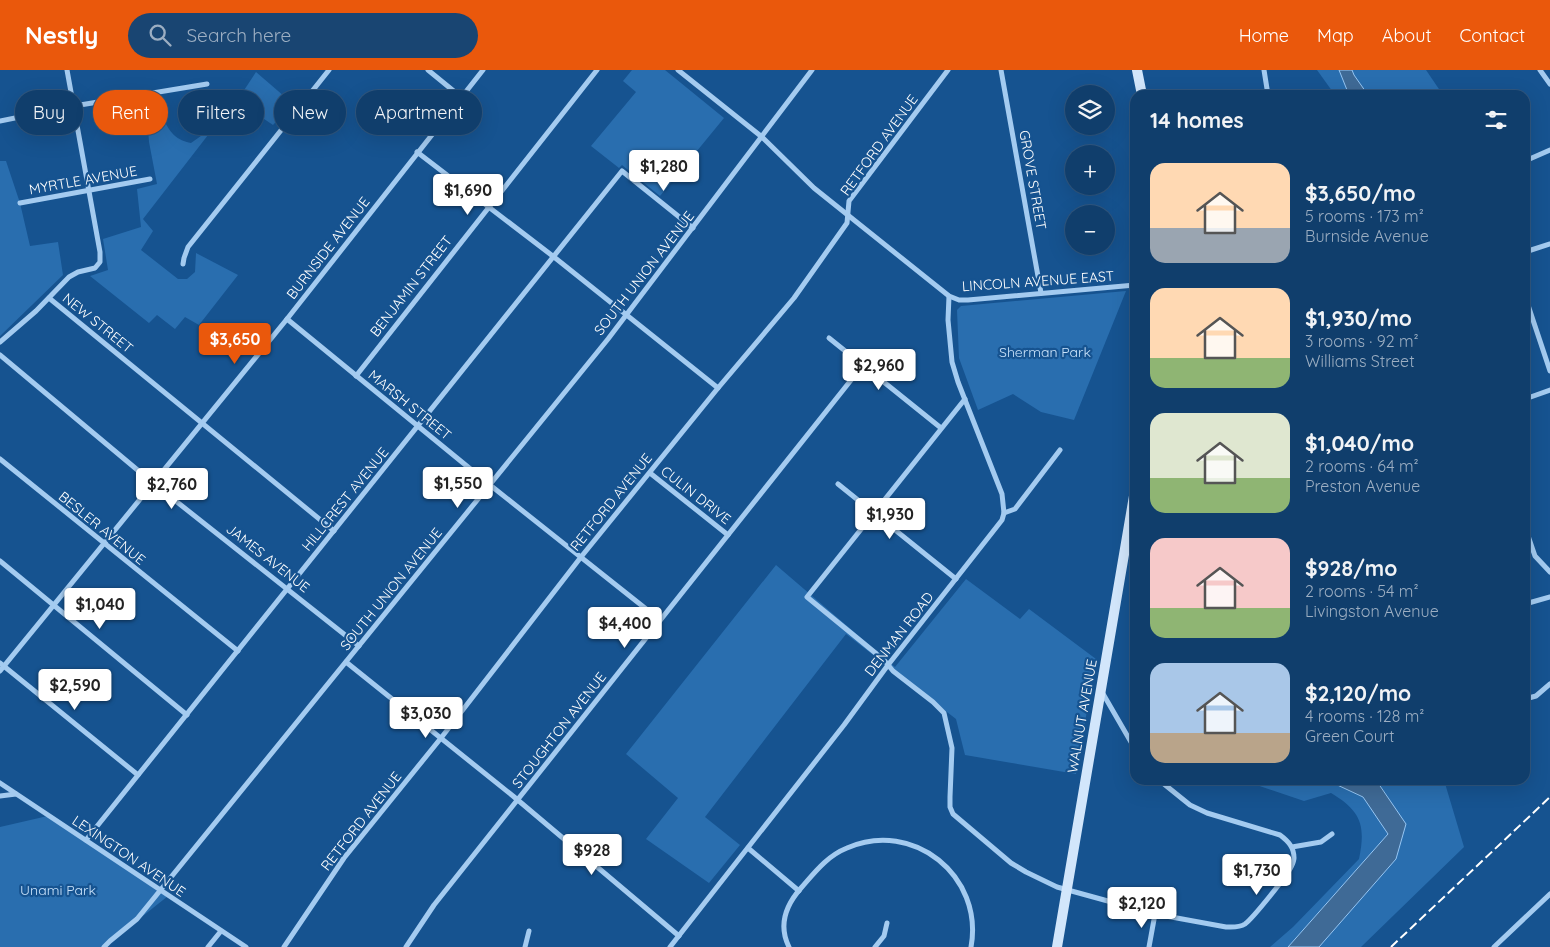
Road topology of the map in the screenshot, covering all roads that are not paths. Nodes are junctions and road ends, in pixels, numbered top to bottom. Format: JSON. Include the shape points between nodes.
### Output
{"nodes":[{"id":1,"x":67,"y":70,"type":"edge"},
{"id":2,"x":329,"y":70,"type":"edge"},
{"id":3,"x":428,"y":70,"type":"edge"},
{"id":4,"x":483,"y":70,"type":"edge"},
{"id":5,"x":597,"y":70,"type":"edge"},
{"id":6,"x":678,"y":70,"type":"edge"},
{"id":7,"x":812,"y":70,"type":"edge"},
{"id":8,"x":948,"y":70,"type":"edge"},
{"id":9,"x":1002,"y":70,"type":"edge"},
{"id":10,"x":1137,"y":70,"type":"edge"},
{"id":11,"x":1264,"y":70,"type":"edge"},
{"id":12,"x":1540,"y":70,"type":"edge"},
{"id":13,"x":207,"y":84,"type":"dead end"},
{"id":14,"x":1550,"y":84,"type":"edge"},
{"id":15,"x":71,"y":90,"type":"edge"},
{"id":16,"x":453,"y":90,"type":"edge"},
{"id":17,"x":467,"y":90,"type":"edge"},
{"id":18,"x":1141,"y":90,"type":"edge"},
{"id":19,"x":1267,"y":90,"type":"edge"},
{"id":20,"x":83,"y":105,"type":"edge"},
{"id":21,"x":15,"y":118,"type":"edge"},
{"id":22,"x":0,"y":121,"type":"edge"},
{"id":23,"x":79,"y":135,"type":"edge"},
{"id":24,"x":431,"y":135,"type":"edge"},
{"id":25,"x":762,"y":137,"type":"junction"},
{"id":26,"x":1550,"y":150,"type":"edge"},
{"id":27,"x":417,"y":152,"type":"junction"},
{"id":28,"x":1530,"y":159,"type":"edge"},
{"id":29,"x":150,"y":179,"type":"dead end"},
{"id":30,"x":89,"y":190,"type":"junction"},
{"id":31,"x":20,"y":203,"type":"dead end"},
{"id":32,"x":488,"y":207,"type":"junction"},
{"id":33,"x":848,"y":215,"type":"junction"},
{"id":34,"x":693,"y":228,"type":"junction"},
{"id":35,"x":1550,"y":244,"type":"edge"},
{"id":36,"x":1530,"y":250,"type":"edge"},
{"id":37,"x":554,"y":257,"type":"junction"},
{"id":38,"x":183,"y":264,"type":"dead end"},
{"id":39,"x":1130,"y":285,"type":"edge"},
{"id":40,"x":1041,"y":294,"type":"junction"},
{"id":41,"x":949,"y":296,"type":"junction"},
{"id":42,"x":49,"y":298,"type":"junction"},
{"id":43,"x":1530,"y":311,"type":"edge"},
{"id":44,"x":626,"y":315,"type":"junction"},
{"id":45,"x":286,"y":319,"type":"junction"},
{"id":46,"x":829,"y":338,"type":"dead end"},
{"id":47,"x":0,"y":342,"type":"edge"},
{"id":48,"x":0,"y":355,"type":"edge"},
{"id":49,"x":863,"y":365,"type":"junction"},
{"id":50,"x":1550,"y":371,"type":"edge"},
{"id":51,"x":356,"y":376,"type":"junction"},
{"id":52,"x":718,"y":388,"type":"junction"},
{"id":53,"x":1550,"y":390,"type":"edge"},
{"id":54,"x":1530,"y":397,"type":"edge"},
{"id":55,"x":964,"y":399,"type":"junction"},
{"id":56,"x":202,"y":422,"type":"junction"},
{"id":57,"x":418,"y":426,"type":"junction"},
{"id":58,"x":941,"y":428,"type":"junction"},
{"id":59,"x":1060,"y":450,"type":"dead end"},
{"id":60,"x":0,"y":459,"type":"edge"},
{"id":61,"x":650,"y":473,"type":"junction"},
{"id":62,"x":153,"y":483,"type":"junction"},
{"id":63,"x":838,"y":484,"type":"dead end"},
{"id":64,"x":490,"y":485,"type":"junction"},
{"id":65,"x":873,"y":513,"type":"junction"},
{"id":66,"x":1004,"y":513,"type":"junction"},
{"id":67,"x":1130,"y":519,"type":"edge"},
{"id":68,"x":334,"y":531,"type":"junction"},
{"id":69,"x":728,"y":535,"type":"junction"},
{"id":70,"x":1530,"y":542,"type":"edge"},
{"id":71,"x":103,"y":544,"type":"junction"},
{"id":72,"x":581,"y":557,"type":"junction"},
{"id":73,"x":0,"y":561,"type":"edge"},
{"id":74,"x":1550,"y":572,"type":"edge"},
{"id":75,"x":956,"y":579,"type":"junction"},
{"id":76,"x":288,"y":588,"type":"junction"},
{"id":77,"x":1550,"y":597,"type":"edge"},
{"id":78,"x":1530,"y":603,"type":"edge"},
{"id":79,"x":54,"y":605,"type":"junction"},
{"id":80,"x":660,"y":620,"type":"junction"},
{"id":81,"x":359,"y":646,"type":"junction"},
{"id":82,"x":238,"y":651,"type":"junction"},
{"id":83,"x":346,"y":662,"type":"junction"},
{"id":84,"x":888,"y":665,"type":"junction"},
{"id":85,"x":1,"y":666,"type":"edge"},
{"id":86,"x":1550,"y":684,"type":"edge"},
{"id":87,"x":1101,"y":690,"type":"junction"},
{"id":88,"x":1530,"y":698,"type":"edge"},
{"id":89,"x":187,"y":715,"type":"junction"},
{"id":90,"x":441,"y":738,"type":"junction"},
{"id":91,"x":1130,"y":740,"type":"edge"},
{"id":92,"x":138,"y":775,"type":"junction"},
{"id":93,"x":0,"y":782,"type":"edge"},
{"id":94,"x":1165,"y":785,"type":"edge"},
{"id":95,"x":17,"y":794,"type":"junction"},
{"id":96,"x":0,"y":796,"type":"edge"},
{"id":97,"x":518,"y":800,"type":"junction"},
{"id":98,"x":1332,"y":834,"type":"dead end"},
{"id":99,"x":86,"y":840,"type":"junction"},
{"id":100,"x":1292,"y":847,"type":"junction"},
{"id":101,"x":748,"y":848,"type":"junction"},
{"id":102,"x":160,"y":890,"type":"junction"},
{"id":103,"x":799,"y":891,"type":"junction"},
{"id":104,"x":1066,"y":891,"type":"junction"},
{"id":105,"x":1550,"y":894,"type":"edge"},
{"id":106,"x":1155,"y":914,"type":"junction"},
{"id":107,"x":887,"y":922,"type":"dead end"},
{"id":108,"x":221,"y":931,"type":"junction"},
{"id":109,"x":529,"y":931,"type":"dead end"},
{"id":110,"x":679,"y":936,"type":"junction"},
{"id":111,"x":104,"y":947,"type":"edge"},
{"id":112,"x":208,"y":947,"type":"edge"},
{"id":113,"x":246,"y":947,"type":"edge"},
{"id":114,"x":284,"y":947,"type":"edge"},
{"id":115,"x":406,"y":947,"type":"edge"},
{"id":116,"x":525,"y":947,"type":"edge"},
{"id":117,"x":670,"y":947,"type":"edge"},
{"id":118,"x":789,"y":947,"type":"edge"},
{"id":119,"x":875,"y":947,"type":"edge"},
{"id":120,"x":971,"y":947,"type":"edge"},
{"id":121,"x":1057,"y":947,"type":"edge"},
{"id":122,"x":1149,"y":947,"type":"edge"},
{"id":123,"x":1494,"y":947,"type":"edge"}],
"edges":[{"from":1,"to":15,"type":"street","name":"NEW STREET"},
{"from":2,"to":38,"type":"street","via":[[188,247]]},
{"from":3,"to":16,"type":"street"},
{"from":4,"to":17,"type":"street","name":"BURNSIDE AVENUE"},
{"from":5,"to":32,"type":"street","name":"BENJAMIN STREET"},
{"from":6,"to":25,"type":"street","name":"LINCOLN AVENUE EAST"},
{"from":7,"to":25,"type":"street","name":"SOUTH UNION AVENUE"},
{"from":8,"to":33,"type":"street","name":"RETFORD AVENUE","via":[[849,201]]},
{"from":9,"to":40,"type":"street","name":"GROVE STREET"},
{"from":10,"to":18,"type":"street"},
{"from":11,"to":19,"type":"street"},
{"from":12,"to":14,"type":"street"},
{"from":13,"to":20,"type":"street"},
{"from":21,"to":22,"type":"street"},
{"from":23,"to":30,"type":"street","name":"NEW STREET"},
{"from":24,"to":27,"type":"street","name":"BURNSIDE AVENUE"},
{"from":25,"to":33,"type":"street","name":"LINCOLN AVENUE EAST","via":[[814,188]]},
{"from":25,"to":34,"type":"street","name":"SOUTH UNION AVENUE"},
{"from":26,"to":28,"type":"street"},
{"from":27,"to":32,"type":"street"},
{"from":27,"to":45,"type":"street","name":"BURNSIDE AVENUE"},
{"from":29,"to":30,"type":"street","name":"MYRTLE AVENUE"},
{"from":30,"to":31,"type":"street","name":"MYRTLE AVENUE"},
{"from":30,"to":42,"type":"street","name":"NEW STREET","via":[[100,262],[95,268],[69,277]]},
{"from":32,"to":37,"type":"street"},
{"from":32,"to":51,"type":"street","name":"BENJAMIN STREET"},
{"from":33,"to":41,"type":"street","name":"LINCOLN AVENUE EAST"},
{"from":33,"to":52,"type":"street","name":"RETFORD AVENUE","via":[[847,223],[794,298]]},
{"from":34,"to":37,"type":"street","name":"HILLCREST AVENUE","via":[[622,171]]},
{"from":34,"to":44,"type":"street","name":"SOUTH UNION AVENUE"},
{"from":35,"to":36,"type":"street"},
{"from":37,"to":44,"type":"street"},
{"from":37,"to":57,"type":"street","name":"HILLCREST AVENUE"},
{"from":39,"to":40,"type":"street","name":"LINCOLN AVENUE EAST"},
{"from":40,"to":41,"type":"street","name":"LINCOLN AVENUE EAST","via":[[968,300]]},
{"from":41,"to":55,"type":"street","via":[[949,344]]},
{"from":42,"to":47,"type":"street"},
{"from":42,"to":56,"type":"street","name":"NEW STREET"},
{"from":43,"to":50,"type":"street"},
{"from":44,"to":52,"type":"street"},
{"from":44,"to":64,"type":"street","name":"SOUTH UNION AVENUE"},
{"from":45,"to":51,"type":"street","name":"MARSH STREET"},
{"from":45,"to":56,"type":"street","name":"BURNSIDE AVENUE"},
{"from":46,"to":49,"type":"street"},
{"from":48,"to":62,"type":"street","name":"JAMES AVENUE"},
{"from":49,"to":58,"type":"street"},
{"from":49,"to":69,"type":"street","name":"STOUGHTON AVENUE"},
{"from":51,"to":57,"type":"street","name":"MARSH STREET"},
{"from":52,"to":61,"type":"street","name":"RETFORD AVENUE"},
{"from":53,"to":54,"type":"street"},
{"from":55,"to":58,"type":"street"},
{"from":55,"to":66,"type":"street","via":[[1002,494]]},
{"from":56,"to":62,"type":"street","name":"BURNSIDE AVENUE"},
{"from":56,"to":68,"type":"street","name":"NEW STREET"},
{"from":57,"to":64,"type":"street","name":"MARSH STREET"},
{"from":57,"to":68,"type":"street","name":"HILLCREST AVENUE"},
{"from":58,"to":65,"type":"street"},
{"from":59,"to":66,"type":"street","via":[[1015,509]]},
{"from":60,"to":71,"type":"street","name":"BESLER AVENUE"},
{"from":61,"to":69,"type":"street","name":"CULIN DRIVE"},
{"from":61,"to":72,"type":"street","name":"RETFORD AVENUE"},
{"from":62,"to":71,"type":"street","name":"BURNSIDE AVENUE"},
{"from":62,"to":76,"type":"street","name":"JAMES AVENUE"},
{"from":63,"to":65,"type":"street"},
{"from":64,"to":72,"type":"street","name":"MARSH STREET"},
{"from":64,"to":81,"type":"street","name":"SOUTH UNION AVENUE"},
{"from":65,"to":75,"type":"street"},
{"from":65,"to":84,"type":"street","via":[[807,597]]},
{"from":66,"to":75,"type":"street","name":"DENMAN ROAD","via":[[998,526]]},
{"from":67,"to":87,"type":"street","name":"WALNUT AVENUE"},
{"from":68,"to":76,"type":"street","name":"HILLCREST AVENUE"},
{"from":69,"to":80,"type":"street","name":"STOUGHTON AVENUE"},
{"from":70,"to":74,"type":"street","via":[[1535,556]]},
{"from":71,"to":79,"type":"street","name":"BURNSIDE AVENUE"},
{"from":71,"to":82,"type":"street","name":"BESLER AVENUE"},
{"from":72,"to":80,"type":"street","name":"MARSH STREET"},
{"from":72,"to":90,"type":"street","name":"RETFORD AVENUE"},
{"from":73,"to":79,"type":"street"},
{"from":75,"to":84,"type":"street","name":"DENMAN ROAD"},
{"from":76,"to":81,"type":"street","name":"JAMES AVENUE"},
{"from":76,"to":82,"type":"street","name":"HILLCREST AVENUE"},
{"from":77,"to":78,"type":"street"},
{"from":79,"to":85,"type":"street","name":"BURNSIDE AVENUE"},
{"from":79,"to":89,"type":"street"},
{"from":80,"to":97,"type":"street","name":"STOUGHTON AVENUE"},
{"from":81,"to":83,"type":"street","name":"SOUTH UNION AVENUE"},
{"from":82,"to":89,"type":"street","name":"HILLCREST AVENUE"},
{"from":83,"to":90,"type":"street"},
{"from":83,"to":102,"type":"street","name":"SOUTH UNION AVENUE"},
{"from":84,"to":101,"type":"street","name":"DENMAN ROAD"},
{"from":84,"to":104,"type":"street","via":[[944,713],[952,748],[950,807],[953,814],[1011,863]]},
{"from":85,"to":92,"type":"street"},
{"from":86,"to":88,"type":"street"},
{"from":87,"to":91,"type":"street"},
{"from":87,"to":104,"type":"street","name":"WALNUT AVENUE"},
{"from":89,"to":92,"type":"street","name":"HILLCREST AVENUE"},
{"from":90,"to":97,"type":"street"},
{"from":90,"to":114,"type":"street","name":"RETFORD AVENUE","via":[[344,858]]},
{"from":92,"to":99,"type":"street","name":"HILLCREST AVENUE"},
{"from":93,"to":95,"type":"street","name":"LEXINGTON AVENUE"},
{"from":94,"to":100,"type":"street","via":[[1190,805],[1280,836]]},
{"from":95,"to":96,"type":"street"},
{"from":95,"to":99,"type":"street","name":"LEXINGTON AVENUE"},
{"from":97,"to":110,"type":"street"},
{"from":97,"to":115,"type":"street","name":"STOUGHTON AVENUE","via":[[434,905]]},
{"from":98,"to":100,"type":"street","via":[[1320,842]]},
{"from":99,"to":102,"type":"street","name":"LEXINGTON AVENUE"},
{"from":100,"to":106,"type":"street","via":[[1292,866],[1245,924],[1226,927]]},
{"from":101,"to":103,"type":"street"},
{"from":101,"to":110,"type":"street","name":"DENMAN ROAD"},
{"from":102,"to":108,"type":"street","name":"LEXINGTON AVENUE"},
{"from":102,"to":111,"type":"street","name":"SOUTH UNION AVENUE","via":[[137,919]]},
{"from":103,"to":118,"type":"street","via":[[784,917]]},
{"from":103,"to":120,"type":"street","via":[[822,864],[854,845],[881,840],[913,845],[945,865],[962,887],[971,913]]},
{"from":104,"to":106,"type":"street"},
{"from":104,"to":121,"type":"street","name":"WALNUT AVENUE"},
{"from":105,"to":123,"type":"street"},
{"from":106,"to":122,"type":"street"},
{"from":107,"to":119,"type":"street","via":[[884,936]]},
{"from":108,"to":112,"type":"street"},
{"from":108,"to":113,"type":"street","name":"LEXINGTON AVENUE"},
{"from":109,"to":116,"type":"street"},
{"from":110,"to":117,"type":"street","name":"DENMAN ROAD"}]}
